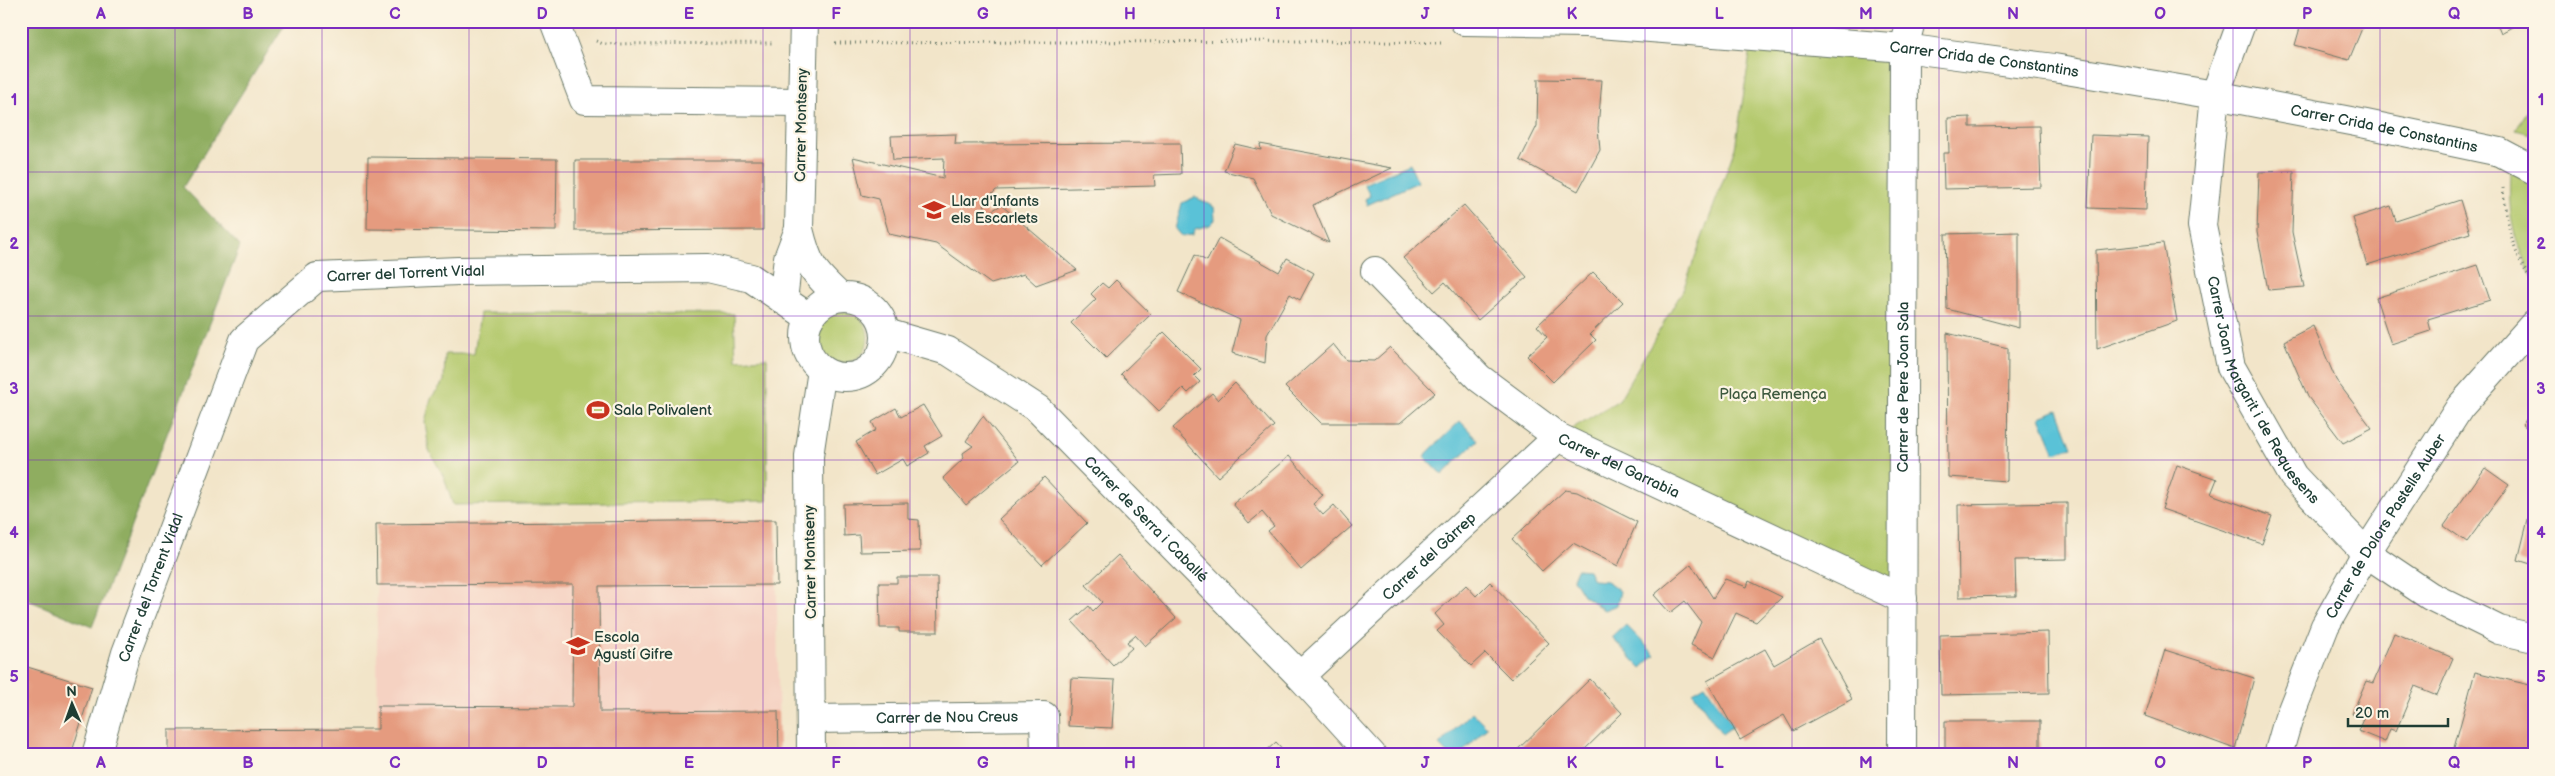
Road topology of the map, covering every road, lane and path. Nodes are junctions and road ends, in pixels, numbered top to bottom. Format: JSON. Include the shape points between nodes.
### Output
{"nodes":[{"id":1,"x":554,"y":21,"type":"edge"},
{"id":2,"x":1911,"y":21,"type":"edge"},
{"id":3,"x":2242,"y":21,"type":"edge"},
{"id":4,"x":1587,"y":22,"type":"edge"},
{"id":5,"x":803,"y":32,"type":"edge"},
{"id":6,"x":1458,"y":32,"type":"edge"},
{"id":7,"x":588,"y":36,"type":"dead end"},
{"id":8,"x":1904,"y":48,"type":"junction"},
{"id":9,"x":2215,"y":95,"type":"junction"},
{"id":10,"x":802,"y":102,"type":"junction"},
{"id":11,"x":2534,"y":148,"type":"edge"},
{"id":12,"x":2500,"y":152,"type":"junction"},
{"id":13,"x":2534,"y":170,"type":"edge"},
{"id":14,"x":2502,"y":180,"type":"dead end"},
{"id":15,"x":799,"y":230,"type":"junction"},
{"id":16,"x":1375,"y":271,"type":"dead end"},
{"id":17,"x":2534,"y":284,"type":"edge"},
{"id":18,"x":840,"y":297,"type":"junction"},
{"id":19,"x":783,"y":300,"type":"junction"},
{"id":20,"x":810,"y":318,"type":"junction"},
{"id":21,"x":2534,"y":324,"type":"edge"},
{"id":22,"x":886,"y":333,"type":"junction"},
{"id":23,"x":822,"y":370,"type":"junction"},
{"id":24,"x":1558,"y":437,"type":"junction"},
{"id":25,"x":2366,"y":554,"type":"junction"},
{"id":26,"x":1903,"y":599,"type":"junction"},
{"id":27,"x":2534,"y":638,"type":"edge"},
{"id":28,"x":1300,"y":676,"type":"junction"},
{"id":29,"x":812,"y":719,"type":"junction"},
{"id":30,"x":96,"y":755,"type":"edge"},
{"id":31,"x":811,"y":755,"type":"edge"},
{"id":32,"x":1045,"y":755,"type":"edge"},
{"id":33,"x":1372,"y":755,"type":"edge"},
{"id":34,"x":1902,"y":755,"type":"edge"},
{"id":35,"x":2278,"y":755,"type":"edge"}],
"edges":[{"from":1,"to":10,"type":"street","via":[[584,100]]},
{"from":2,"to":8,"type":"street","name":"Carrer de Pere Joan Sala"},
{"from":3,"to":9,"type":"street","name":"Carrer Joan Margarit i de Requesens"},
{"from":4,"to":6,"type":"street","name":"Carrer Crida de Constantins"},
{"from":4,"to":8,"type":"street","name":"Carrer Crida de Constantins"},
{"from":5,"to":6,"type":"path","via":[[1303,41]]},
{"from":5,"to":7,"type":"path","via":[[603,44]]},
{"from":5,"to":10,"type":"street","name":"Carrer Montseny"},
{"from":8,"to":9,"type":"street","name":"Carrer Crida de Constantins","via":[[2054,68]]},
{"from":8,"to":26,"type":"street","name":"Carrer de Pere Joan Sala"},
{"from":9,"to":12,"type":"street","name":"Carrer Crida de Constantins"},
{"from":9,"to":25,"type":"street","name":"Carrer Joan Margarit i de Requesens","via":[[2202,226],[2230,367],[2293,476]]},
{"from":10,"to":15,"type":"street","name":"Carrer Montseny"},
{"from":11,"to":12,"type":"street","name":"Carrer Crida de Constantins"},
{"from":12,"to":13,"type":"street","name":"Carrer Crida de Constantins"},
{"from":14,"to":17,"type":"path","via":[[2506,221],[2525,272]]},
{"from":15,"to":18,"type":"street","name":"Carrer Montseny","via":[[806,257],[818,276]]},
{"from":15,"to":19,"type":"street","name":"Carrer Montseny","via":[[788,258]]},
{"from":16,"to":24,"type":"street","name":"Carrer del Garrabia","via":[[1479,378]]},
{"from":18,"to":20,"type":"street","via":[[822,304]]},
{"from":18,"to":22,"type":"street","via":[[853,297],[876,310]]},
{"from":19,"to":20,"type":"street","name":"Carrer del Torrent Vidal"},
{"from":19,"to":30,"type":"street","name":"Carrer del Torrent Vidal","via":[[751,278],[708,268],[458,271],[317,277],[244,340],[126,653]]},
{"from":20,"to":23,"type":"street","via":[[805,334],[807,350]]},
{"from":21,"to":25,"type":"street","name":"Carrer de Dolors Pastells Auber","via":[[2460,407]]},
{"from":22,"to":23,"type":"street","via":[[881,355],[866,372],[844,377]]},
{"from":22,"to":28,"type":"street","name":"Carrer de Serra i Caballé","via":[[948,351],[1038,409]]},
{"from":23,"to":29,"type":"street","name":"Carrer Montseny","via":[[808,456]]},
{"from":24,"to":26,"type":"street","name":"Carrer del Garrabia"},
{"from":24,"to":28,"type":"street","name":"Carrer del Gàrrep"},
{"from":25,"to":27,"type":"street","name":"Carrer Joan Margarit i de Requesens","via":[[2430,596],[2499,630]]},
{"from":25,"to":35,"type":"street","name":"Carrer de Dolors Pastells Auber","via":[[2325,626],[2288,720]]},
{"from":26,"to":34,"type":"street","name":"Carrer de Pere Joan Sala"},
{"from":28,"to":33,"type":"street","name":"Carrer de Serra i Caballé"},
{"from":29,"to":31,"type":"street","name":"Carrer Montseny"},
{"from":29,"to":32,"type":"street","name":"Carrer de Nou Creus","via":[[1044,716]]}]}
